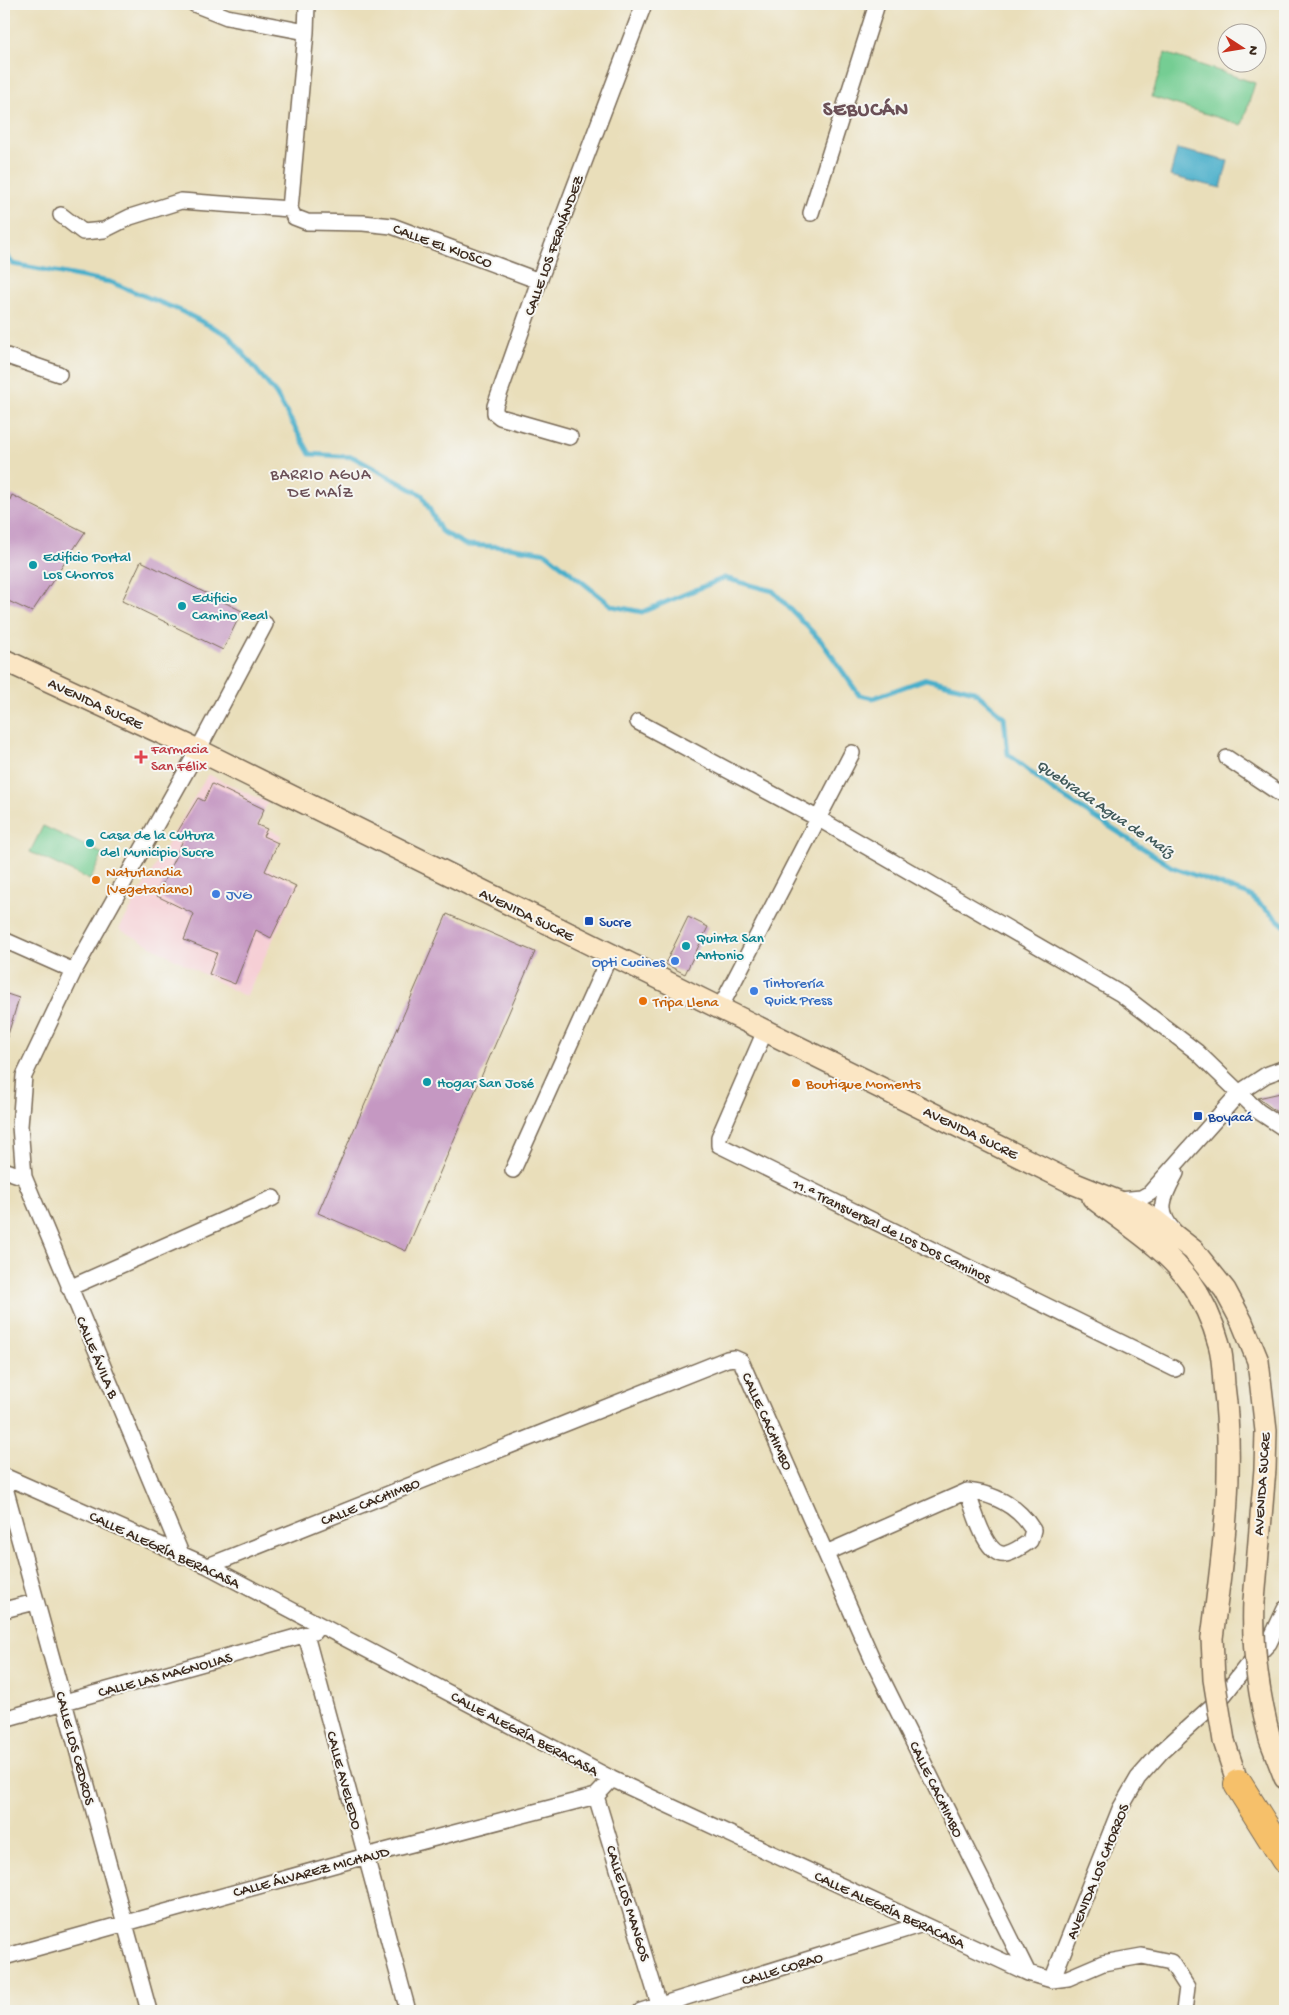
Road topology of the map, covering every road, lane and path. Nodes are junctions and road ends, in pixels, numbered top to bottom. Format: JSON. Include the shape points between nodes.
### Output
{"nodes":[{"id":1,"x":194,"y":4,"type":"edge"},
{"id":2,"x":307,"y":4,"type":"edge"},
{"id":3,"x":644,"y":4,"type":"edge"},
{"id":4,"x":877,"y":4,"type":"edge"},
{"id":5,"x":306,"y":32,"type":"junction"},
{"id":6,"x":290,"y":209,"type":"junction"},
{"id":7,"x":811,"y":213,"type":"dead end"},
{"id":8,"x":61,"y":215,"type":"dead end"},
{"id":9,"x":540,"y":281,"type":"junction"},
{"id":10,"x":4,"y":355,"type":"edge"},
{"id":11,"x":58,"y":374,"type":"dead end"},
{"id":12,"x":570,"y":437,"type":"dead end"},
{"id":13,"x":265,"y":624,"type":"dead end"},
{"id":14,"x":6,"y":666,"type":"edge"},
{"id":15,"x":638,"y":722,"type":"dead end"},
{"id":16,"x":198,"y":750,"type":"junction"},
{"id":17,"x":852,"y":753,"type":"dead end"},
{"id":18,"x":1227,"y":758,"type":"dead end"},
{"id":19,"x":1285,"y":797,"type":"edge"},
{"id":20,"x":819,"y":819,"type":"junction"},
{"id":21,"x":4,"y":940,"type":"edge"},
{"id":22,"x":610,"y":955,"type":"junction"},
{"id":23,"x":74,"y":971,"type":"junction"},
{"id":24,"x":720,"y":1008,"type":"junction"},
{"id":25,"x":765,"y":1030,"type":"junction"},
{"id":26,"x":1285,"y":1068,"type":"edge"},
{"id":27,"x":1240,"y":1092,"type":"junction"},
{"id":28,"x":1285,"y":1129,"type":"edge"},
{"id":29,"x":1186,"y":1154,"type":"junction"},
{"id":30,"x":4,"y":1170,"type":"edge"},
{"id":31,"x":513,"y":1170,"type":"dead end"},
{"id":32,"x":24,"y":1177,"type":"junction"},
{"id":33,"x":1076,"y":1184,"type":"junction"},
{"id":34,"x":273,"y":1198,"type":"dead end"},
{"id":35,"x":1116,"y":1200,"type":"junction"},
{"id":36,"x":1193,"y":1250,"type":"junction"},
{"id":37,"x":69,"y":1288,"type":"junction"},
{"id":38,"x":1175,"y":1370,"type":"dead end"},
{"id":39,"x":4,"y":1476,"type":"edge"},
{"id":40,"x":967,"y":1491,"type":"junction"},
{"id":41,"x":5,"y":1493,"type":"edge"},
{"id":42,"x":826,"y":1553,"type":"junction"},
{"id":43,"x":182,"y":1556,"type":"junction"},
{"id":44,"x":208,"y":1566,"type":"junction"},
{"id":45,"x":35,"y":1602,"type":"junction"},
{"id":46,"x":1285,"y":1609,"type":"edge"},
{"id":47,"x":4,"y":1610,"type":"edge"},
{"id":48,"x":325,"y":1628,"type":"junction"},
{"id":49,"x":306,"y":1635,"type":"junction"},
{"id":50,"x":64,"y":1702,"type":"junction"},
{"id":51,"x":4,"y":1719,"type":"edge"},
{"id":52,"x":1285,"y":1778,"type":"edge"},
{"id":53,"x":612,"y":1779,"type":"junction"},
{"id":54,"x":1238,"y":1784,"type":"junction"},
{"id":55,"x":596,"y":1796,"type":"junction"},
{"id":56,"x":1285,"y":1836,"type":"edge"},
{"id":57,"x":366,"y":1856,"type":"junction"},
{"id":58,"x":1285,"y":1859,"type":"edge"},
{"id":59,"x":124,"y":1923,"type":"junction"},
{"id":60,"x":924,"y":1924,"type":"junction"},
{"id":61,"x":4,"y":1957,"type":"edge"},
{"id":62,"x":1028,"y":1973,"type":"junction"},
{"id":63,"x":1052,"y":1980,"type":"junction"},
{"id":64,"x":661,"y":2008,"type":"edge"},
{"id":65,"x":149,"y":2011,"type":"edge"},
{"id":66,"x":408,"y":2011,"type":"edge"},
{"id":67,"x":641,"y":2011,"type":"edge"},
{"id":68,"x":1184,"y":2011,"type":"edge"}],
"edges":[{"from":1,"to":5,"type":"street","via":[[227,17]]},
{"from":2,"to":5,"type":"street"},
{"from":3,"to":9,"type":"street","name":"CALLE LOS FERNÁNDEZ"},
{"from":4,"to":7,"type":"street"},
{"from":5,"to":6,"type":"street"},
{"from":6,"to":8,"type":"street","via":[[181,201],[130,217],[104,230],[83,232]]},
{"from":6,"to":9,"type":"street","name":"CALLE EL KIOSCO","via":[[294,217],[307,222],[392,226]]},
{"from":9,"to":12,"type":"street","name":"CALLE LOS FERNÁNDEZ","via":[[494,406],[495,413]]},
{"from":10,"to":11,"type":"street"},
{"from":13,"to":16,"type":"street","name":"CALLE ÁVILA B"},
{"from":14,"to":16,"type":"main road","name":"AVENIDA SUCRE"},
{"from":15,"to":20,"type":"street"},
{"from":16,"to":22,"type":"main road","name":"AVENIDA SUCRE"},
{"from":16,"to":23,"type":"street","name":"CALLE ÁVILA B"},
{"from":17,"to":20,"type":"street"},
{"from":18,"to":19,"type":"street"},
{"from":20,"to":24,"type":"street"},
{"from":20,"to":27,"type":"street","via":[[1121,994],[1197,1052]]},
{"from":21,"to":23,"type":"street"},
{"from":22,"to":24,"type":"main road","name":"AVENIDA SUCRE"},
{"from":22,"to":31,"type":"street"},
{"from":23,"to":32,"type":"street","name":"CALLE ÁVILA B","via":[[24,1076],[20,1126]]},
{"from":24,"to":25,"type":"main road","name":"AVENIDA SUCRE"},
{"from":25,"to":33,"type":"main road","name":"AVENIDA SUCRE"},
{"from":25,"to":38,"type":"street","name":"11.ª Transversal de Los Dos Caminos","via":[[719,1137],[719,1144]]},
{"from":26,"to":27,"type":"street","via":[[1266,1075]]},
{"from":27,"to":28,"type":"street","via":[[1258,1111]]},
{"from":27,"to":29,"type":"street"},
{"from":29,"to":35,"type":"street","via":[[1150,1193],[1141,1198]]},
{"from":29,"to":36,"type":"street","via":[[1163,1198],[1162,1208],[1171,1228]]},
{"from":30,"to":32,"type":"street"},
{"from":32,"to":37,"type":"street","name":"CALLE ÁVILA B"},
{"from":33,"to":35,"type":"main road","name":"AVENIDA SUCRE"},
{"from":33,"to":54,"type":"main road","name":"AVENIDA SUCRE","bridge":true,"via":[[1172,1259],[1205,1305],[1219,1344],[1230,1456],[1212,1638],[1214,1679],[1224,1741]]},
{"from":34,"to":37,"type":"street"},
{"from":35,"to":36,"type":"main road","name":"AVENIDA SUCRE","via":[[1137,1209]]},
{"from":36,"to":52,"type":"main road","name":"AVENIDA SUCRE","bridge":true,"via":[[1226,1290],[1258,1360],[1266,1431],[1252,1634],[1257,1678],[1270,1739]]},
{"from":37,"to":43,"type":"street","name":"CALLE ÁVILA B"},
{"from":39,"to":43,"type":"street","name":"CALLE ALEGRÍA BERACASA"},
{"from":40,"to":40,"type":"street","via":[[984,1493],[1007,1503],[1025,1518],[1033,1530],[1030,1541],[1007,1554],[999,1554],[990,1547]]},
{"from":40,"to":42,"type":"street"},
{"from":41,"to":45,"type":"street","name":"CALLE LOS CEDROS"},
{"from":42,"to":44,"type":"street","name":"CALLE CACHIMBO","via":[[741,1361],[734,1358]]},
{"from":42,"to":62,"type":"street","name":"CALLE CACHIMBO","via":[[874,1663]]},
{"from":43,"to":44,"type":"street","name":"CALLE ALEGRÍA BERACASA"},
{"from":44,"to":48,"type":"street","name":"CALLE ALEGRÍA BERACASA"},
{"from":45,"to":47,"type":"street"},
{"from":45,"to":50,"type":"street","name":"CALLE LOS CEDROS"},
{"from":46,"to":63,"type":"street","name":"AVENIDA LOS CHORROS","via":[[1269,1643],[1224,1695],[1161,1752],[1138,1778],[1120,1809]]},
{"from":48,"to":49,"type":"street","name":"CALLE LAS MAGNOLIAS"},
{"from":48,"to":53,"type":"street","name":"CALLE ALEGRÍA BERACASA"},
{"from":49,"to":50,"type":"street","name":"CALLE LAS MAGNOLIAS"},
{"from":49,"to":57,"type":"street","name":"CALLE AVELEDO"},
{"from":50,"to":51,"type":"street","name":"CALLE LAS MAGNOLIAS"},
{"from":50,"to":59,"type":"street","name":"CALLE LOS CEDROS"},
{"from":53,"to":55,"type":"street"},
{"from":53,"to":60,"type":"street","name":"CALLE ALEGRÍA BERACASA"},
{"from":54,"to":56,"type":"highway"},
{"from":54,"to":58,"type":"highway"},
{"from":55,"to":57,"type":"street","name":"CALLE ÁLVAREZ MICHAUD"},
{"from":55,"to":64,"type":"street","name":"CALLE LOS MANGOS"},
{"from":57,"to":59,"type":"street","name":"CALLE ÁLVAREZ MICHAUD"},
{"from":57,"to":66,"type":"street","name":"CALLE AVELEDO"},
{"from":59,"to":61,"type":"street","name":"CALLE ÁLVAREZ MICHAUD"},
{"from":59,"to":65,"type":"street","name":"CALLE LOS CEDROS"},
{"from":60,"to":62,"type":"street","name":"CALLE ALEGRÍA BERACASA"},
{"from":60,"to":64,"type":"street","name":"CALLE CORAO"},
{"from":62,"to":63,"type":"street","name":"CALLE ALEGRÍA BERACASA"},
{"from":63,"to":68,"type":"street","via":[[1068,1978],[1103,1963],[1142,1956],[1171,1962],[1187,1987]]},
{"from":64,"to":67,"type":"street","name":"CALLE CORAO"}]}
